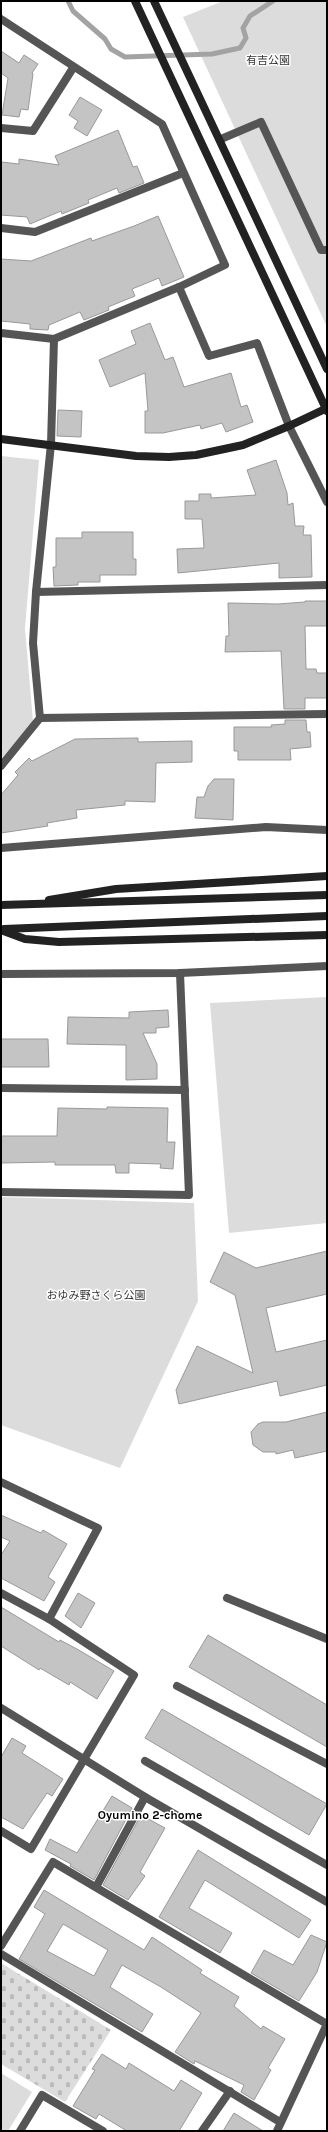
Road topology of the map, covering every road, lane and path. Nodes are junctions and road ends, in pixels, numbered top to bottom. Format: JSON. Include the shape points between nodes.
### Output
{"nodes":[{"id":1,"x":135,"y":1,"type":"edge"},
{"id":2,"x":154,"y":1,"type":"edge"},
{"id":3,"x":1,"y":19,"type":"edge"},
{"id":4,"x":73,"y":68,"type":"junction"},
{"id":5,"x":1,"y":128,"type":"edge"},
{"id":6,"x":221,"y":139,"type":"junction"},
{"id":7,"x":183,"y":173,"type":"junction"},
{"id":8,"x":1,"y":228,"type":"edge"},
{"id":9,"x":327,"y":250,"type":"edge"},
{"id":10,"x":179,"y":287,"type":"junction"},
{"id":11,"x":1,"y":332,"type":"edge"},
{"id":12,"x":54,"y":339,"type":"junction"},
{"id":13,"x":327,"y":369,"type":"edge"},
{"id":14,"x":327,"y":409,"type":"edge"},
{"id":15,"x":289,"y":426,"type":"junction"},
{"id":16,"x":1,"y":439,"type":"edge"},
{"id":17,"x":51,"y":444,"type":"junction"},
{"id":18,"x":327,"y":502,"type":"edge"},
{"id":19,"x":327,"y":585,"type":"edge"},
{"id":20,"x":36,"y":592,"type":"junction"},
{"id":21,"x":327,"y":714,"type":"edge"},
{"id":22,"x":40,"y":718,"type":"junction"},
{"id":23,"x":1,"y":766,"type":"edge"},
{"id":24,"x":327,"y":830,"type":"edge"},
{"id":25,"x":1,"y":848,"type":"edge"},
{"id":26,"x":327,"y":876,"type":"edge"},
{"id":27,"x":327,"y":895,"type":"edge"},
{"id":28,"x":28,"y":904,"type":"junction"},
{"id":29,"x":1,"y":905,"type":"edge"},
{"id":30,"x":327,"y":916,"type":"edge"},
{"id":31,"x":1,"y":930,"type":"edge"},
{"id":32,"x":327,"y":934,"type":"edge"},
{"id":33,"x":327,"y":966,"type":"edge"},
{"id":34,"x":180,"y":973,"type":"junction"},
{"id":35,"x":1,"y":974,"type":"edge"},
{"id":36,"x":1,"y":1088,"type":"edge"},
{"id":37,"x":185,"y":1090,"type":"junction"},
{"id":38,"x":1,"y":1192,"type":"edge"},
{"id":39,"x":1,"y":1482,"type":"edge"},
{"id":40,"x":1,"y":1593,"type":"edge"},
{"id":41,"x":227,"y":1598,"type":"dead end"},
{"id":42,"x":49,"y":1619,"type":"junction"},
{"id":43,"x":327,"y":1639,"type":"edge"},
{"id":44,"x":177,"y":1686,"type":"dead end"},
{"id":45,"x":1,"y":1708,"type":"edge"},
{"id":46,"x":84,"y":1757,"type":"junction"},
{"id":47,"x":145,"y":1760,"type":"dead end"},
{"id":48,"x":327,"y":1764,"type":"edge"},
{"id":49,"x":145,"y":1797,"type":"junction"},
{"id":50,"x":1,"y":1830,"type":"edge"},
{"id":51,"x":327,"y":1865,"type":"edge"},
{"id":52,"x":96,"y":1887,"type":"junction"},
{"id":53,"x":327,"y":1902,"type":"edge"},
{"id":54,"x":1,"y":1946,"type":"edge"},
{"id":55,"x":1,"y":1954,"type":"edge"},
{"id":56,"x":327,"y":2024,"type":"edge"},
{"id":57,"x":230,"y":2091,"type":"junction"},
{"id":58,"x":280,"y":2122,"type":"junction"},
{"id":59,"x":20,"y":2131,"type":"edge"},
{"id":60,"x":103,"y":2131,"type":"edge"},
{"id":61,"x":202,"y":2131,"type":"edge"},
{"id":62,"x":277,"y":2131,"type":"edge"}],
"edges":[{"from":1,"to":14,"type":"street"},
{"from":2,"to":6,"type":"street"},
{"from":3,"to":4,"type":"street"},
{"from":4,"to":5,"type":"street","via":[[33,131]]},
{"from":4,"to":7,"type":"street","via":[[162,124]]},
{"from":6,"to":9,"type":"street","via":[[262,122],[321,250]]},
{"from":6,"to":13,"type":"street"},
{"from":7,"to":8,"type":"street","via":[[35,232]]},
{"from":7,"to":10,"type":"street","via":[[225,265]]},
{"from":10,"to":12,"type":"street"},
{"from":10,"to":15,"type":"street","via":[[209,356],[257,342]]},
{"from":11,"to":12,"type":"street"},
{"from":12,"to":17,"type":"street"},
{"from":14,"to":15,"type":"street","bridge":true},
{"from":15,"to":17,"type":"street","via":[[231,448],[169,458]]},
{"from":15,"to":18,"type":"street"},
{"from":16,"to":17,"type":"street"},
{"from":17,"to":20,"type":"street"},
{"from":19,"to":20,"type":"street"},
{"from":20,"to":22,"type":"street","via":[[33,643]]},
{"from":21,"to":22,"type":"street"},
{"from":22,"to":23,"type":"street"},
{"from":24,"to":25,"type":"street","via":[[266,827]]},
{"from":26,"to":28,"type":"street","via":[[116,889]]},
{"from":27,"to":28,"type":"street"},
{"from":28,"to":29,"type":"street"},
{"from":30,"to":31,"type":"street"},
{"from":31,"to":32,"type":"street","via":[[25,938],[59,942]]},
{"from":33,"to":34,"type":"street"},
{"from":34,"to":35,"type":"street"},
{"from":34,"to":37,"type":"street"},
{"from":36,"to":37,"type":"street"},
{"from":37,"to":38,"type":"street","via":[[189,1195]]},
{"from":39,"to":42,"type":"street","via":[[98,1528]]},
{"from":40,"to":42,"type":"street"},
{"from":41,"to":43,"type":"street"},
{"from":42,"to":46,"type":"street","via":[[134,1675]]},
{"from":44,"to":48,"type":"street"},
{"from":45,"to":46,"type":"street"},
{"from":46,"to":49,"type":"street"},
{"from":46,"to":50,"type":"street","via":[[31,1849]]},
{"from":47,"to":51,"type":"street"},
{"from":49,"to":52,"type":"street"},
{"from":49,"to":53,"type":"street"},
{"from":52,"to":54,"type":"street","via":[[53,1862]]},
{"from":52,"to":56,"type":"street"},
{"from":55,"to":57,"type":"street"},
{"from":56,"to":58,"type":"street"},
{"from":57,"to":58,"type":"street"},
{"from":57,"to":61,"type":"street"},
{"from":58,"to":62,"type":"street"},
{"from":59,"to":60,"type":"street","via":[[42,2095]]}]}
